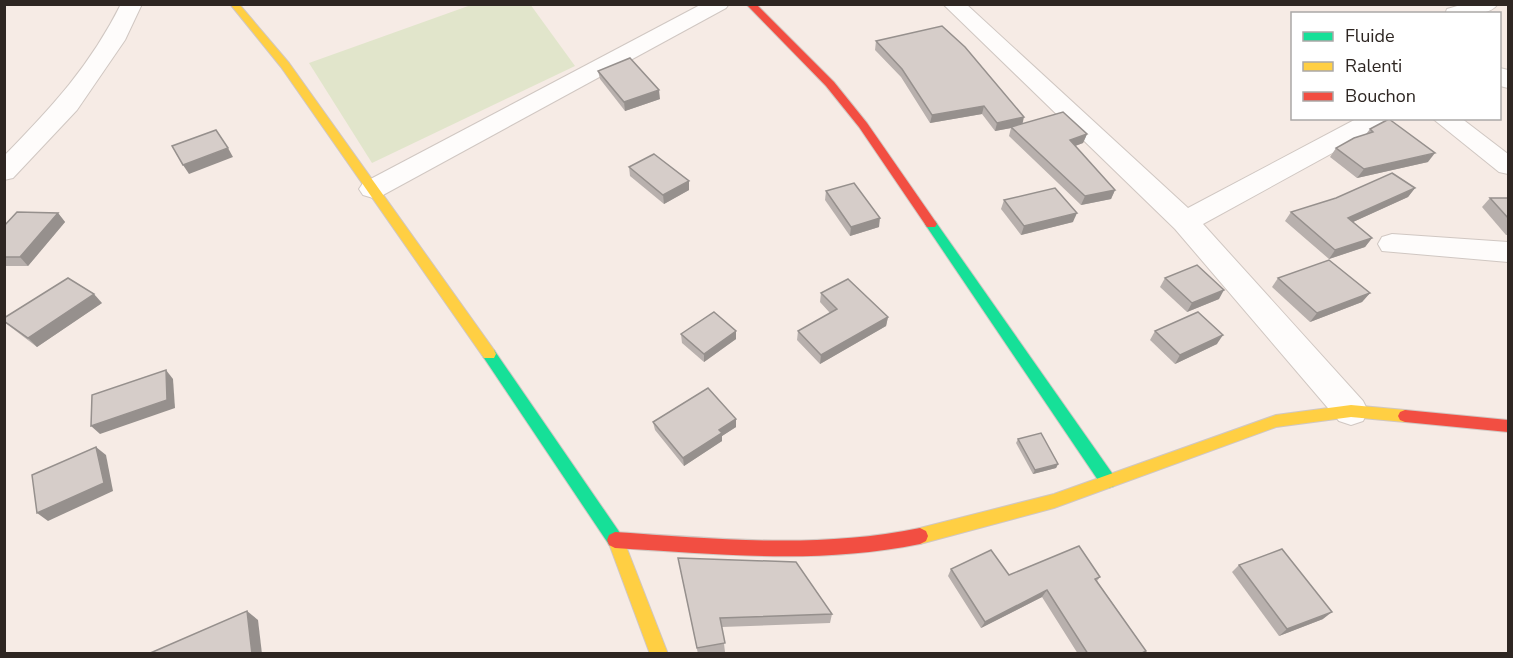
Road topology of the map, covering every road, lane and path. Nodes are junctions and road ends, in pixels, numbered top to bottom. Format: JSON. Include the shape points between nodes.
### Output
{"nodes":[{"id":1,"x":132,"y":4,"type":"edge"},
{"id":2,"x":234,"y":4,"type":"edge"},
{"id":3,"x":719,"y":4,"type":"edge"},
{"id":4,"x":750,"y":4,"type":"edge"},
{"id":5,"x":953,"y":4,"type":"edge"},
{"id":6,"x":1488,"y":4,"type":"edge"},
{"id":7,"x":1462,"y":12,"type":"edge"},
{"id":8,"x":1374,"y":120,"type":"edge"},
{"id":9,"x":1447,"y":120,"type":"edge"},
{"id":10,"x":1509,"y":166,"type":"edge"},
{"id":11,"x":4,"y":172,"type":"edge"},
{"id":12,"x":373,"y":189,"type":"junction"},
{"id":13,"x":1185,"y":222,"type":"junction"},
{"id":14,"x":1392,"y":244,"type":"dead end"},
{"id":15,"x":1509,"y":252,"type":"edge"},
{"id":16,"x":1351,"y":411,"type":"junction"},
{"id":17,"x":1509,"y":426,"type":"edge"},
{"id":18,"x":1107,"y":482,"type":"junction"},
{"id":19,"x":615,"y":540,"type":"junction"},
{"id":20,"x":659,"y":654,"type":"edge"}],
"edges":[{"from":1,"to":11,"type":"street","via":[[114,40],[68,105]]},
{"from":2,"to":12,"type":"street","via":[[285,65]]},
{"from":3,"to":12,"type":"street"},
{"from":4,"to":18,"type":"street","via":[[830,84],[863,125]]},
{"from":5,"to":13,"type":"street"},
{"from":6,"to":7,"type":"street"},
{"from":8,"to":13,"type":"street"},
{"from":9,"to":10,"type":"street"},
{"from":12,"to":19,"type":"street","via":[[452,298]]},
{"from":13,"to":16,"type":"street"},
{"from":14,"to":15,"type":"street"},
{"from":16,"to":17,"type":"street"},
{"from":16,"to":18,"type":"street","via":[[1276,422]]},
{"from":18,"to":19,"type":"street","via":[[1054,501],[892,543],[808,550]]},
{"from":19,"to":20,"type":"street"}]}
